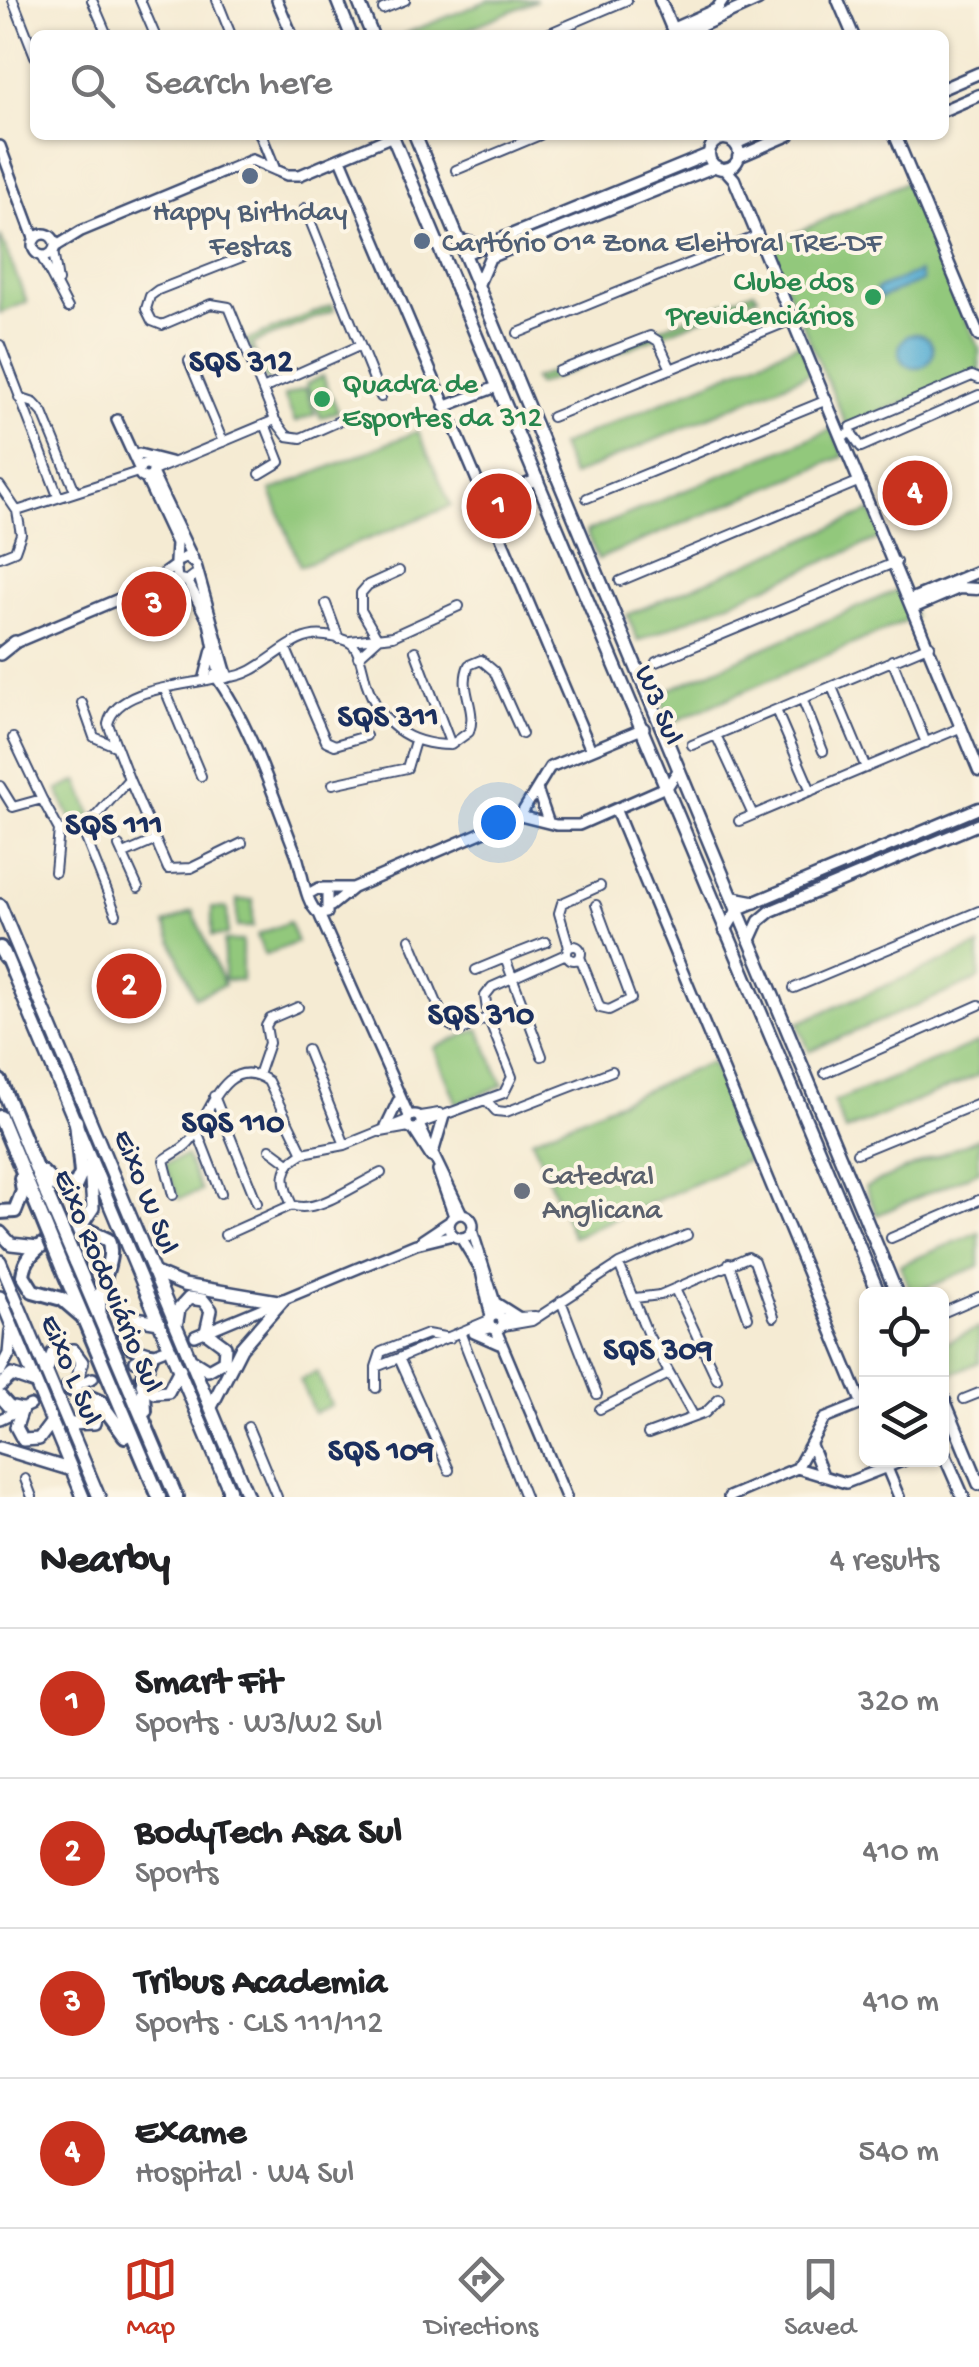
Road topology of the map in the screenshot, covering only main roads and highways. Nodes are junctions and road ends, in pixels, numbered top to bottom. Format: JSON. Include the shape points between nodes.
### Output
{"nodes":[{"id":1,"x":337,"y":0,"type":"edge"},
{"id":2,"x":358,"y":0,"type":"edge"},
{"id":3,"x":660,"y":0,"type":"edge"},
{"id":4,"x":723,"y":0,"type":"edge"},
{"id":5,"x":734,"y":0,"type":"edge"},
{"id":6,"x":838,"y":0,"type":"edge"},
{"id":7,"x":754,"y":2,"type":"edge"},
{"id":8,"x":349,"y":30,"type":"edge"},
{"id":9,"x":370,"y":30,"type":"edge"},
{"id":10,"x":675,"y":30,"type":"edge"},
{"id":11,"x":681,"y":30,"type":"edge"},
{"id":12,"x":684,"y":30,"type":"edge"},
{"id":13,"x":851,"y":30,"type":"edge"},
{"id":14,"x":979,"y":73,"type":"edge"},
{"id":15,"x":949,"y":86,"type":"edge"},
{"id":16,"x":979,"y":95,"type":"edge"},
{"id":17,"x":949,"y":106,"type":"edge"},
{"id":18,"x":395,"y":140,"type":"edge"},
{"id":19,"x":416,"y":140,"type":"edge"},
{"id":20,"x":715,"y":140,"type":"edge"},
{"id":21,"x":728,"y":140,"type":"edge"},
{"id":22,"x":744,"y":140,"type":"edge"},
{"id":23,"x":778,"y":140,"type":"edge"},
{"id":24,"x":899,"y":140,"type":"edge"},
{"id":25,"x":735,"y":144,"type":"junction"},
{"id":26,"x":710,"y":154,"type":"junction"},
{"id":27,"x":738,"y":157,"type":"junction"},
{"id":28,"x":720,"y":167,"type":"junction"},
{"id":29,"x":655,"y":176,"type":"junction"},
{"id":30,"x":661,"y":189,"type":"junction"},
{"id":31,"x":602,"y":197,"type":"junction"},
{"id":32,"x":608,"y":211,"type":"junction"},
{"id":33,"x":550,"y":217,"type":"junction"},
{"id":34,"x":556,"y":231,"type":"junction"},
{"id":35,"x":458,"y":240,"type":"junction"},
{"id":36,"x":482,"y":246,"type":"junction"},
{"id":37,"x":464,"y":254,"type":"junction"},
{"id":38,"x":454,"y":279,"type":"junction"},
{"id":39,"x":477,"y":288,"type":"junction"},
{"id":40,"x":979,"y":336,"type":"edge"},
{"id":41,"x":536,"y":425,"type":"junction"},
{"id":42,"x":518,"y":433,"type":"junction"},
{"id":43,"x":979,"y":574,"type":"edge"},
{"id":44,"x":600,"y":581,"type":"junction"},
{"id":45,"x":584,"y":588,"type":"junction"},
{"id":46,"x":978,"y":592,"type":"edge"},
{"id":47,"x":606,"y":597,"type":"junction"},
{"id":48,"x":590,"y":603,"type":"junction"},
{"id":49,"x":913,"y":603,"type":"junction"},
{"id":50,"x":17,"y":641,"type":"road end"},
{"id":51,"x":0,"y":649,"type":"edge"},
{"id":52,"x":979,"y":771,"type":"edge"},
{"id":53,"x":979,"y":808,"type":"edge"},
{"id":54,"x":979,"y":824,"type":"edge"},
{"id":55,"x":928,"y":830,"type":"junction"},
{"id":56,"x":933,"y":843,"type":"junction"},
{"id":57,"x":879,"y":850,"type":"junction"},
{"id":58,"x":883,"y":864,"type":"junction"},
{"id":59,"x":826,"y":872,"type":"junction"},
{"id":60,"x":830,"y":886,"type":"junction"},
{"id":61,"x":755,"y":902,"type":"joint"},
{"id":62,"x":736,"y":903,"type":"junction"},
{"id":63,"x":0,"y":905,"type":"edge"},
{"id":64,"x":725,"y":931,"type":"junction"},
{"id":65,"x":750,"y":941,"type":"junction"},
{"id":66,"x":2,"y":949,"type":"edge"},
{"id":67,"x":0,"y":1081,"type":"edge"},
{"id":68,"x":0,"y":1116,"type":"edge"},
{"id":69,"x":76,"y":1120,"type":"junction"},
{"id":70,"x":87,"y":1147,"type":"junction"},
{"id":71,"x":28,"y":1165,"type":"junction"},
{"id":72,"x":41,"y":1198,"type":"junction"},
{"id":73,"x":0,"y":1212,"type":"edge"},
{"id":74,"x":0,"y":1232,"type":"edge"},
{"id":75,"x":77,"y":1232,"type":"junction"},
{"id":76,"x":38,"y":1247,"type":"junction"},
{"id":77,"x":0,"y":1262,"type":"edge"},
{"id":78,"x":153,"y":1272,"type":"junction"},
{"id":79,"x":876,"y":1287,"type":"edge"},
{"id":80,"x":894,"y":1287,"type":"edge"},
{"id":81,"x":0,"y":1297,"type":"edge"},
{"id":82,"x":82,"y":1317,"type":"junction"},
{"id":83,"x":100,"y":1318,"type":"junction"},
{"id":84,"x":10,"y":1322,"type":"junction"},
{"id":85,"x":159,"y":1322,"type":"junction"},
{"id":86,"x":176,"y":1324,"type":"junction"},
{"id":87,"x":158,"y":1352,"type":"joint"},
{"id":88,"x":190,"y":1357,"type":"junction"},
{"id":89,"x":180,"y":1370,"type":"junction"},
{"id":90,"x":0,"y":1371,"type":"edge"},
{"id":91,"x":46,"y":1372,"type":"junction"},
{"id":92,"x":35,"y":1382,"type":"junction"},
{"id":93,"x":142,"y":1384,"type":"junction"},
{"id":94,"x":0,"y":1386,"type":"edge"},
{"id":95,"x":66,"y":1389,"type":"joint"},
{"id":96,"x":0,"y":1396,"type":"edge"},
{"id":97,"x":100,"y":1402,"type":"junction"},
{"id":98,"x":211,"y":1407,"type":"junction"},
{"id":99,"x":949,"y":1411,"type":"edge"},
{"id":100,"x":51,"y":1423,"type":"junction"},
{"id":101,"x":69,"y":1424,"type":"junction"},
{"id":102,"x":151,"y":1443,"type":"junction"},
{"id":103,"x":0,"y":1448,"type":"edge"},
{"id":104,"x":138,"y":1454,"type":"junction"},
{"id":105,"x":949,"y":1460,"type":"edge"},
{"id":106,"x":976,"y":1468,"type":"edge"},
{"id":107,"x":72,"y":1470,"type":"junction"},
{"id":108,"x":979,"y":1483,"type":"edge"},
{"id":109,"x":230,"y":1494,"type":"edge"},
{"id":110,"x":82,"y":1497,"type":"edge"},
{"id":111,"x":99,"y":1497,"type":"edge"},
{"id":112,"x":159,"y":1497,"type":"edge"},
{"id":113,"x":176,"y":1497,"type":"edge"},
{"id":114,"x":248,"y":1497,"type":"edge"},
{"id":115,"x":967,"y":1497,"type":"edge"}],
"edges":[{"from":1,"to":8,"type":"main road"},
{"from":2,"to":9,"type":"main road"},
{"from":3,"to":10,"type":"main road"},
{"from":4,"to":11,"type":"main road"},
{"from":5,"to":7,"type":"main road"},
{"from":6,"to":13,"type":"main road"},
{"from":7,"to":12,"type":"main road"},
{"from":14,"to":15,"type":"main road"},
{"from":16,"to":17,"type":"main road"},
{"from":18,"to":38,"type":"main road","name":"W3 Sul"},
{"from":19,"to":35,"type":"main road","name":"W3 Sul"},
{"from":20,"to":26,"type":"main road"},
{"from":21,"to":25,"type":"main road"},
{"from":22,"to":25,"type":"main road"},
{"from":23,"to":27,"type":"main road"},
{"from":24,"to":40,"type":"main road"},
{"from":25,"to":27,"type":"main road"},
{"from":26,"to":28,"type":"main road"},
{"from":26,"to":29,"type":"main road"},
{"from":27,"to":28,"type":"main road"},
{"from":28,"to":30,"type":"main road"},
{"from":28,"to":49,"type":"main road","via":[[734,179]]},
{"from":29,"to":30,"type":"main road"},
{"from":29,"to":31,"type":"main road"},
{"from":30,"to":32,"type":"main road"},
{"from":31,"to":32,"type":"main road"},
{"from":31,"to":33,"type":"main road"},
{"from":32,"to":34,"type":"main road"},
{"from":33,"to":34,"type":"main road"},
{"from":33,"to":36,"type":"main road"},
{"from":34,"to":39,"type":"main road","via":[[490,258]]},
{"from":35,"to":36,"type":"main road"},
{"from":35,"to":37,"type":"main road","name":"W3 Sul"},
{"from":36,"to":37,"type":"main road"},
{"from":37,"to":38,"type":"main road"},
{"from":37,"to":39,"type":"main road","name":"W3 Sul"},
{"from":38,"to":42,"type":"main road","name":"W3 Sul"},
{"from":39,"to":41,"type":"main road","name":"W3 Sul"},
{"from":41,"to":42,"type":"main road"},
{"from":41,"to":44,"type":"main road","name":"W3 Sul"},
{"from":42,"to":45,"type":"main road","name":"W3 Sul"},
{"from":43,"to":46,"type":"main road"},
{"from":43,"to":49,"type":"main road"},
{"from":44,"to":45,"type":"main road"},
{"from":44,"to":47,"type":"main road","name":"W3 Sul"},
{"from":45,"to":48,"type":"main road","name":"W3 Sul"},
{"from":46,"to":49,"type":"main road","via":[[959,588]]},
{"from":47,"to":48,"type":"main road"},
{"from":47,"to":62,"type":"main road","name":"W3 Sul"},
{"from":48,"to":64,"type":"main road","name":"W3 Sul"},
{"from":49,"to":52,"type":"main road"},
{"from":50,"to":51,"type":"main road"},
{"from":53,"to":55,"type":"main road"},
{"from":54,"to":56,"type":"main road"},
{"from":55,"to":56,"type":"main road"},
{"from":55,"to":57,"type":"main road"},
{"from":56,"to":58,"type":"main road"},
{"from":57,"to":58,"type":"main road"},
{"from":57,"to":59,"type":"main road"},
{"from":58,"to":60,"type":"main road"},
{"from":59,"to":60,"type":"main road"},
{"from":59,"to":61,"type":"main road"},
{"from":60,"to":65,"type":"main road","via":[[766,914]]},
{"from":61,"to":62,"type":"main road"},
{"from":62,"to":64,"type":"main road"},
{"from":62,"to":65,"type":"main road","name":"W3 Sul"},
{"from":63,"to":78,"type":"main road","name":"Eixo W Sul"},
{"from":64,"to":79,"type":"main road","name":"W3 Sul"},
{"from":65,"to":80,"type":"main road","name":"W3 Sul"},
{"from":66,"to":69,"type":"main road","name":"Eixo W Sul"},
{"from":67,"to":71,"type":"highway","name":"Eixo Rodoviário Sul"},
{"from":68,"to":71,"type":"highway","name":"Eixo Rodoviário Sul"},
{"from":69,"to":70,"type":"main road","name":"Eixo W Sul"},
{"from":69,"to":71,"type":"highway","via":[[76,1185],[57,1186]]},
{"from":70,"to":75,"type":"main road","via":[[93,1208]]},
{"from":70,"to":85,"type":"main road","name":"Eixo W Sul"},
{"from":71,"to":72,"type":"highway","name":"Eixo Rodoviário Sul"},
{"from":71,"to":73,"type":"highway","via":[[20,1203]]},
{"from":72,"to":82,"type":"highway","name":"Eixo Rodoviário Sul","bridge":true},
{"from":72,"to":83,"type":"highway","name":"Eixo Rodoviário Sul","bridge":true},
{"from":74,"to":76,"type":"main road","via":[[12,1244]]},
{"from":75,"to":76,"type":"highway"},
{"from":75,"to":83,"type":"highway","via":[[96,1232],[111,1246],[98,1291]]},
{"from":76,"to":82,"type":"highway","via":[[24,1266],[26,1284],[62,1298]]},
{"from":77,"to":91,"type":"main road","name":"Eixo L Sul"},
{"from":78,"to":86,"type":"main road","name":"Eixo W Sul"},
{"from":78,"to":98,"type":"main road","via":[[184,1285],[281,1300],[241,1348]]},
{"from":81,"to":84,"type":"main road","name":"Eixo L Sul"},
{"from":82,"to":104,"type":"highway","name":"Eixo Rodoviário Sul"},
{"from":83,"to":102,"type":"highway","name":"Eixo Rodoviário Sul"},
{"from":84,"to":90,"type":"main road","via":[[12,1340]]},
{"from":84,"to":92,"type":"main road","name":"Eixo L Sul"},
{"from":85,"to":87,"type":"main road","via":[[136,1318],[124,1335],[130,1348]]},
{"from":85,"to":89,"type":"main road","name":"Eixo W Sul"},
{"from":86,"to":88,"type":"main road","name":"Eixo W Sul"},
{"from":86,"to":88,"type":"main road","via":[[183,1302],[196,1297],[211,1310],[201,1334],[225,1346],[220,1367],[208,1370]]},
{"from":87,"to":93,"type":"highway"},
{"from":88,"to":98,"type":"main road","name":"Eixo W Sul"},
{"from":89,"to":93,"type":"main road","via":[[168,1392]]},
{"from":89,"to":109,"type":"main road","name":"Eixo W Sul"},
{"from":91,"to":95,"type":"main road","via":[[53,1353],[73,1350],[82,1370]]},
{"from":91,"to":101,"type":"main road","name":"Eixo L Sul"},
{"from":92,"to":94,"type":"main road","via":[[12,1375]]},
{"from":92,"to":100,"type":"main road","name":"Eixo L Sul"},
{"from":93,"to":102,"type":"highway"},
{"from":95,"to":97,"type":"highway"},
{"from":96,"to":100,"type":"main road","via":[[8,1406],[26,1407],[16,1427],[24,1440],[39,1440]]},
{"from":97,"to":101,"type":"main road","via":[[94,1423]]},
{"from":97,"to":104,"type":"highway"},
{"from":98,"to":114,"type":"main road","name":"Eixo W Sul"},
{"from":99,"to":106,"type":"main road"},
{"from":100,"to":107,"type":"main road","name":"Eixo L Sul"},
{"from":101,"to":111,"type":"main road","name":"Eixo L Sul"},
{"from":102,"to":113,"type":"highway","name":"Eixo Rodoviário Sul"},
{"from":103,"to":107,"type":"main road"},
{"from":104,"to":112,"type":"highway","name":"Eixo Rodoviário Sul"},
{"from":105,"to":115,"type":"main road"},
{"from":106,"to":108,"type":"main road"},
{"from":107,"to":110,"type":"main road","name":"Eixo L Sul"},
{"from":108,"to":115,"type":"main road"}]}
